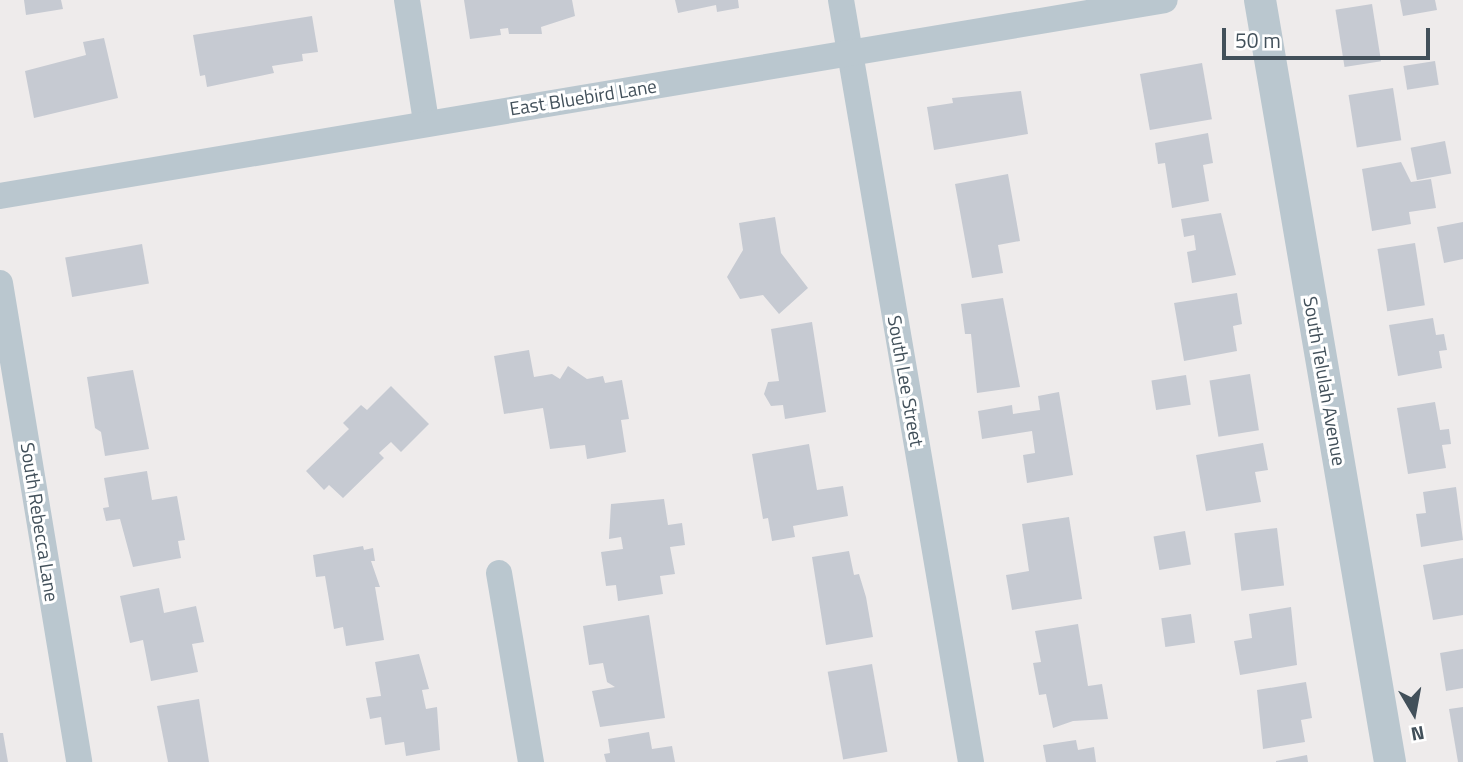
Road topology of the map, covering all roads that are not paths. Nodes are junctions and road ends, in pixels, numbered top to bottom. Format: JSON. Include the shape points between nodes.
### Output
{"nodes":[{"id":1,"x":407,"y":0,"type":"edge"},
{"id":2,"x":841,"y":0,"type":"edge"},
{"id":3,"x":1165,"y":0,"type":"edge"},
{"id":4,"x":1260,"y":0,"type":"edge"},
{"id":5,"x":850,"y":51,"type":"junction"},
{"id":6,"x":425,"y":122,"type":"junction"},
{"id":7,"x":0,"y":196,"type":"edge"},
{"id":8,"x":0,"y":283,"type":"edge"},
{"id":9,"x":499,"y":573,"type":"dead end"},
{"id":10,"x":79,"y":762,"type":"edge"},
{"id":11,"x":531,"y":762,"type":"edge"},
{"id":12,"x":971,"y":762,"type":"edge"},
{"id":13,"x":1390,"y":762,"type":"edge"}],
"edges":[{"from":1,"to":6,"type":"street"},
{"from":2,"to":5,"type":"street","name":"South Lee Street"},
{"from":3,"to":5,"type":"street","name":"East Bluebird Lane"},
{"from":4,"to":13,"type":"street","name":"South Telulah Avenue"},
{"from":5,"to":6,"type":"street","name":"East Bluebird Lane"},
{"from":5,"to":12,"type":"street","name":"South Lee Street"},
{"from":6,"to":7,"type":"street","name":"East Bluebird Lane"},
{"from":8,"to":10,"type":"street","name":"South Rebecca Lane"},
{"from":9,"to":11,"type":"street"}]}
